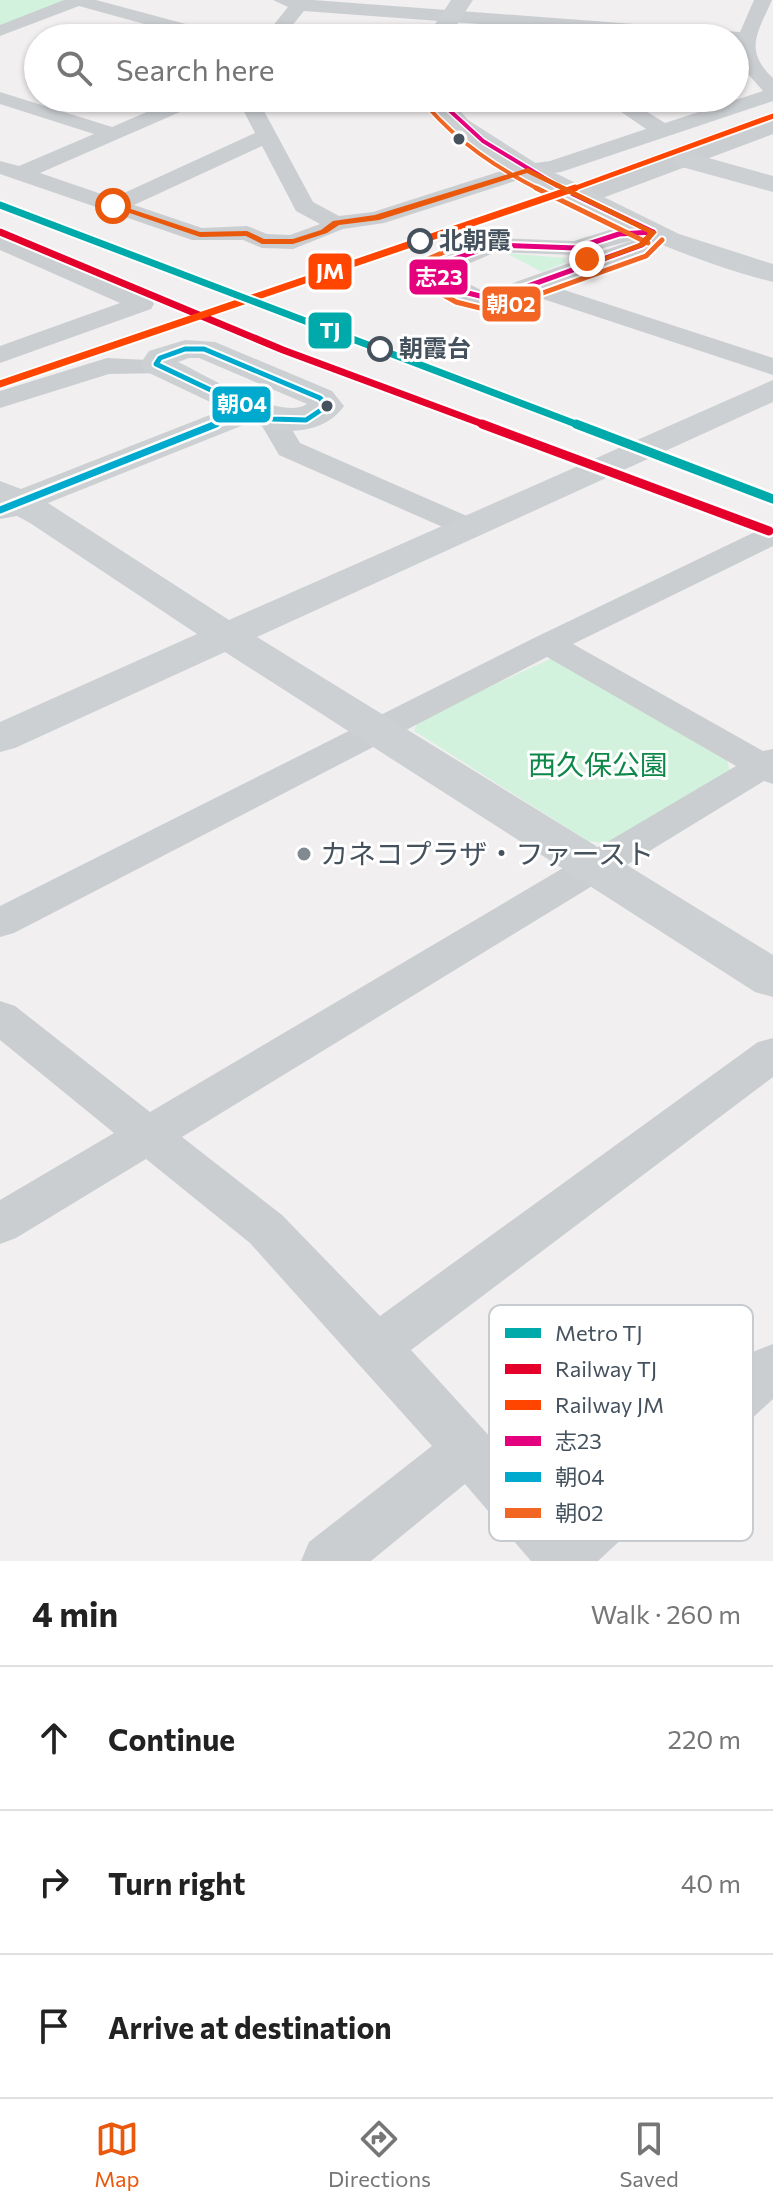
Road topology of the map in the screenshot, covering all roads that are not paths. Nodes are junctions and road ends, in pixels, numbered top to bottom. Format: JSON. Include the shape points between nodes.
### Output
{"nodes":[{"id":1,"x":78,"y":0,"type":"edge"},
{"id":2,"x":295,"y":2,"type":"edge"},
{"id":3,"x":765,"y":7,"type":"edge"},
{"id":4,"x":456,"y":8,"type":"edge"},
{"id":5,"x":165,"y":24,"type":"edge"},
{"id":6,"x":281,"y":24,"type":"edge"},
{"id":7,"x":586,"y":24,"type":"edge"},
{"id":8,"x":749,"y":30,"type":"edge"},
{"id":9,"x":0,"y":34,"type":"edge"},
{"id":10,"x":24,"y":45,"type":"edge"},
{"id":11,"x":749,"y":65,"type":"edge"},
{"id":12,"x":773,"y":92,"type":"edge"},
{"id":13,"x":0,"y":98,"type":"edge"},
{"id":14,"x":749,"y":100,"type":"edge"},
{"id":15,"x":24,"y":106,"type":"edge"},
{"id":16,"x":44,"y":112,"type":"edge"},
{"id":17,"x":164,"y":112,"type":"edge"},
{"id":18,"x":254,"y":112,"type":"edge"},
{"id":19,"x":448,"y":112,"type":"edge"},
{"id":20,"x":633,"y":112,"type":"edge"},
{"id":21,"x":715,"y":112,"type":"edge"},
{"id":22,"x":773,"y":127,"type":"edge"},
{"id":23,"x":662,"y":130,"type":"junction"},
{"id":24,"x":114,"y":134,"type":"junction"},
{"id":25,"x":266,"y":136,"type":"junction"},
{"id":26,"x":687,"y":160,"type":"junction"},
{"id":27,"x":10,"y":170,"type":"edge"},
{"id":28,"x":528,"y":170,"type":"junction"},
{"id":29,"x":773,"y":184,"type":"edge"},
{"id":30,"x":584,"y":197,"type":"junction"},
{"id":31,"x":113,"y":206,"type":"junction"},
{"id":32,"x":304,"y":206,"type":"junction"},
{"id":33,"x":336,"y":223,"type":"junction"},
{"id":34,"x":653,"y":232,"type":"junction"},
{"id":35,"x":247,"y":233,"type":"junction"},
{"id":36,"x":0,"y":241,"type":"edge"},
{"id":37,"x":580,"y":258,"type":"junction"},
{"id":38,"x":773,"y":273,"type":"edge"},
{"id":39,"x":531,"y":287,"type":"junction"},
{"id":40,"x":1,"y":354,"type":"edge"},
{"id":41,"x":159,"y":367,"type":"junction"},
{"id":42,"x":773,"y":367,"type":"edge"},
{"id":43,"x":773,"y":390,"type":"edge"},
{"id":44,"x":0,"y":400,"type":"edge"},
{"id":45,"x":262,"y":415,"type":"junction"},
{"id":46,"x":7,"y":501,"type":"edge"},
{"id":47,"x":465,"y":526,"type":"junction"},
{"id":48,"x":773,"y":537,"type":"edge"},
{"id":49,"x":226,"y":635,"type":"junction"},
{"id":50,"x":548,"y":644,"type":"junction"},
{"id":51,"x":379,"y":729,"type":"junction"},
{"id":52,"x":0,"y":738,"type":"edge"},
{"id":53,"x":770,"y":766,"type":"edge"},
{"id":54,"x":594,"y":867,"type":"junction"},
{"id":55,"x":0,"y":923,"type":"edge"},
{"id":56,"x":773,"y":979,"type":"edge"},
{"id":57,"x":0,"y":1017,"type":"edge"},
{"id":58,"x":773,"y":1054,"type":"edge"},
{"id":59,"x":151,"y":1135,"type":"junction"},
{"id":60,"x":0,"y":1224,"type":"edge"},
{"id":61,"x":377,"y":1347,"type":"junction"},
{"id":62,"x":773,"y":1367,"type":"edge"},
{"id":63,"x":753,"y":1385,"type":"edge"},
{"id":64,"x":466,"y":1451,"type":"junction"},
{"id":65,"x":489,"y":1476,"type":"edge"},
{"id":66,"x":548,"y":1541,"type":"edge"},
{"id":67,"x":584,"y":1541,"type":"edge"},
{"id":68,"x":565,"y":1559,"type":"edge"},
{"id":69,"x":328,"y":1561,"type":"edge"}],
"edges":[{"from":1,"to":5,"type":"street"},
{"from":1,"to":9,"type":"street"},
{"from":2,"to":4,"type":"street"},
{"from":2,"to":6,"type":"street"},
{"from":3,"to":8,"type":"street"},
{"from":4,"to":7,"type":"street"},
{"from":9,"to":10,"type":"street"},
{"from":11,"to":12,"type":"street"},
{"from":12,"to":14,"type":"street"},
{"from":13,"to":15,"type":"street"},
{"from":16,"to":24,"type":"street"},
{"from":17,"to":24,"type":"street"},
{"from":18,"to":25,"type":"street"},
{"from":19,"to":28,"type":"street","via":[[459,125]]},
{"from":20,"to":23,"type":"street"},
{"from":21,"to":23,"type":"street"},
{"from":22,"to":26,"type":"street"},
{"from":23,"to":28,"type":"street","via":[[553,167]]},
{"from":24,"to":27,"type":"street"},
{"from":25,"to":31,"type":"street"},
{"from":25,"to":32,"type":"street"},
{"from":26,"to":29,"type":"street"},
{"from":26,"to":30,"type":"street"},
{"from":27,"to":31,"type":"street"},
{"from":28,"to":30,"type":"street"},
{"from":28,"to":33,"type":"street","via":[[376,218]]},
{"from":30,"to":34,"type":"street"},
{"from":31,"to":35,"type":"street","via":[[200,235]]},
{"from":32,"to":33,"type":"street"},
{"from":32,"to":35,"type":"street"},
{"from":33,"to":35,"type":"street","via":[[293,242],[262,241]]},
{"from":34,"to":37,"type":"street","via":[[642,245]]},
{"from":34,"to":38,"type":"street"},
{"from":36,"to":40,"type":"street","via":[[142,304]]},
{"from":37,"to":39,"type":"street"},
{"from":37,"to":39,"type":"street","via":[[494,245],[434,271],[440,280],[481,299]]},
{"from":39,"to":42,"type":"street"},
{"from":41,"to":44,"type":"street","via":[[107,366]]},
{"from":41,"to":45,"type":"street"},
{"from":41,"to":45,"type":"street","via":[[156,361],[176,351],[204,349],[320,398],[327,406],[306,420]]},
{"from":43,"to":47,"type":"street"},
{"from":45,"to":46,"type":"street"},
{"from":45,"to":47,"type":"street","via":[[289,449]]},
{"from":46,"to":49,"type":"street"},
{"from":47,"to":49,"type":"street"},
{"from":48,"to":50,"type":"street"},
{"from":49,"to":51,"type":"street"},
{"from":49,"to":52,"type":"street"},
{"from":50,"to":51,"type":"street"},
{"from":50,"to":53,"type":"street"},
{"from":51,"to":54,"type":"street"},
{"from":51,"to":55,"type":"street"},
{"from":53,"to":54,"type":"street"},
{"from":54,"to":56,"type":"street"},
{"from":54,"to":59,"type":"street"},
{"from":57,"to":59,"type":"street"},
{"from":58,"to":61,"type":"street"},
{"from":59,"to":60,"type":"street"},
{"from":59,"to":61,"type":"street","via":[[266,1229]]},
{"from":61,"to":64,"type":"street"},
{"from":62,"to":63,"type":"street"},
{"from":64,"to":65,"type":"street"},
{"from":64,"to":69,"type":"street"},
{"from":66,"to":68,"type":"street"},
{"from":67,"to":68,"type":"street"}]}
